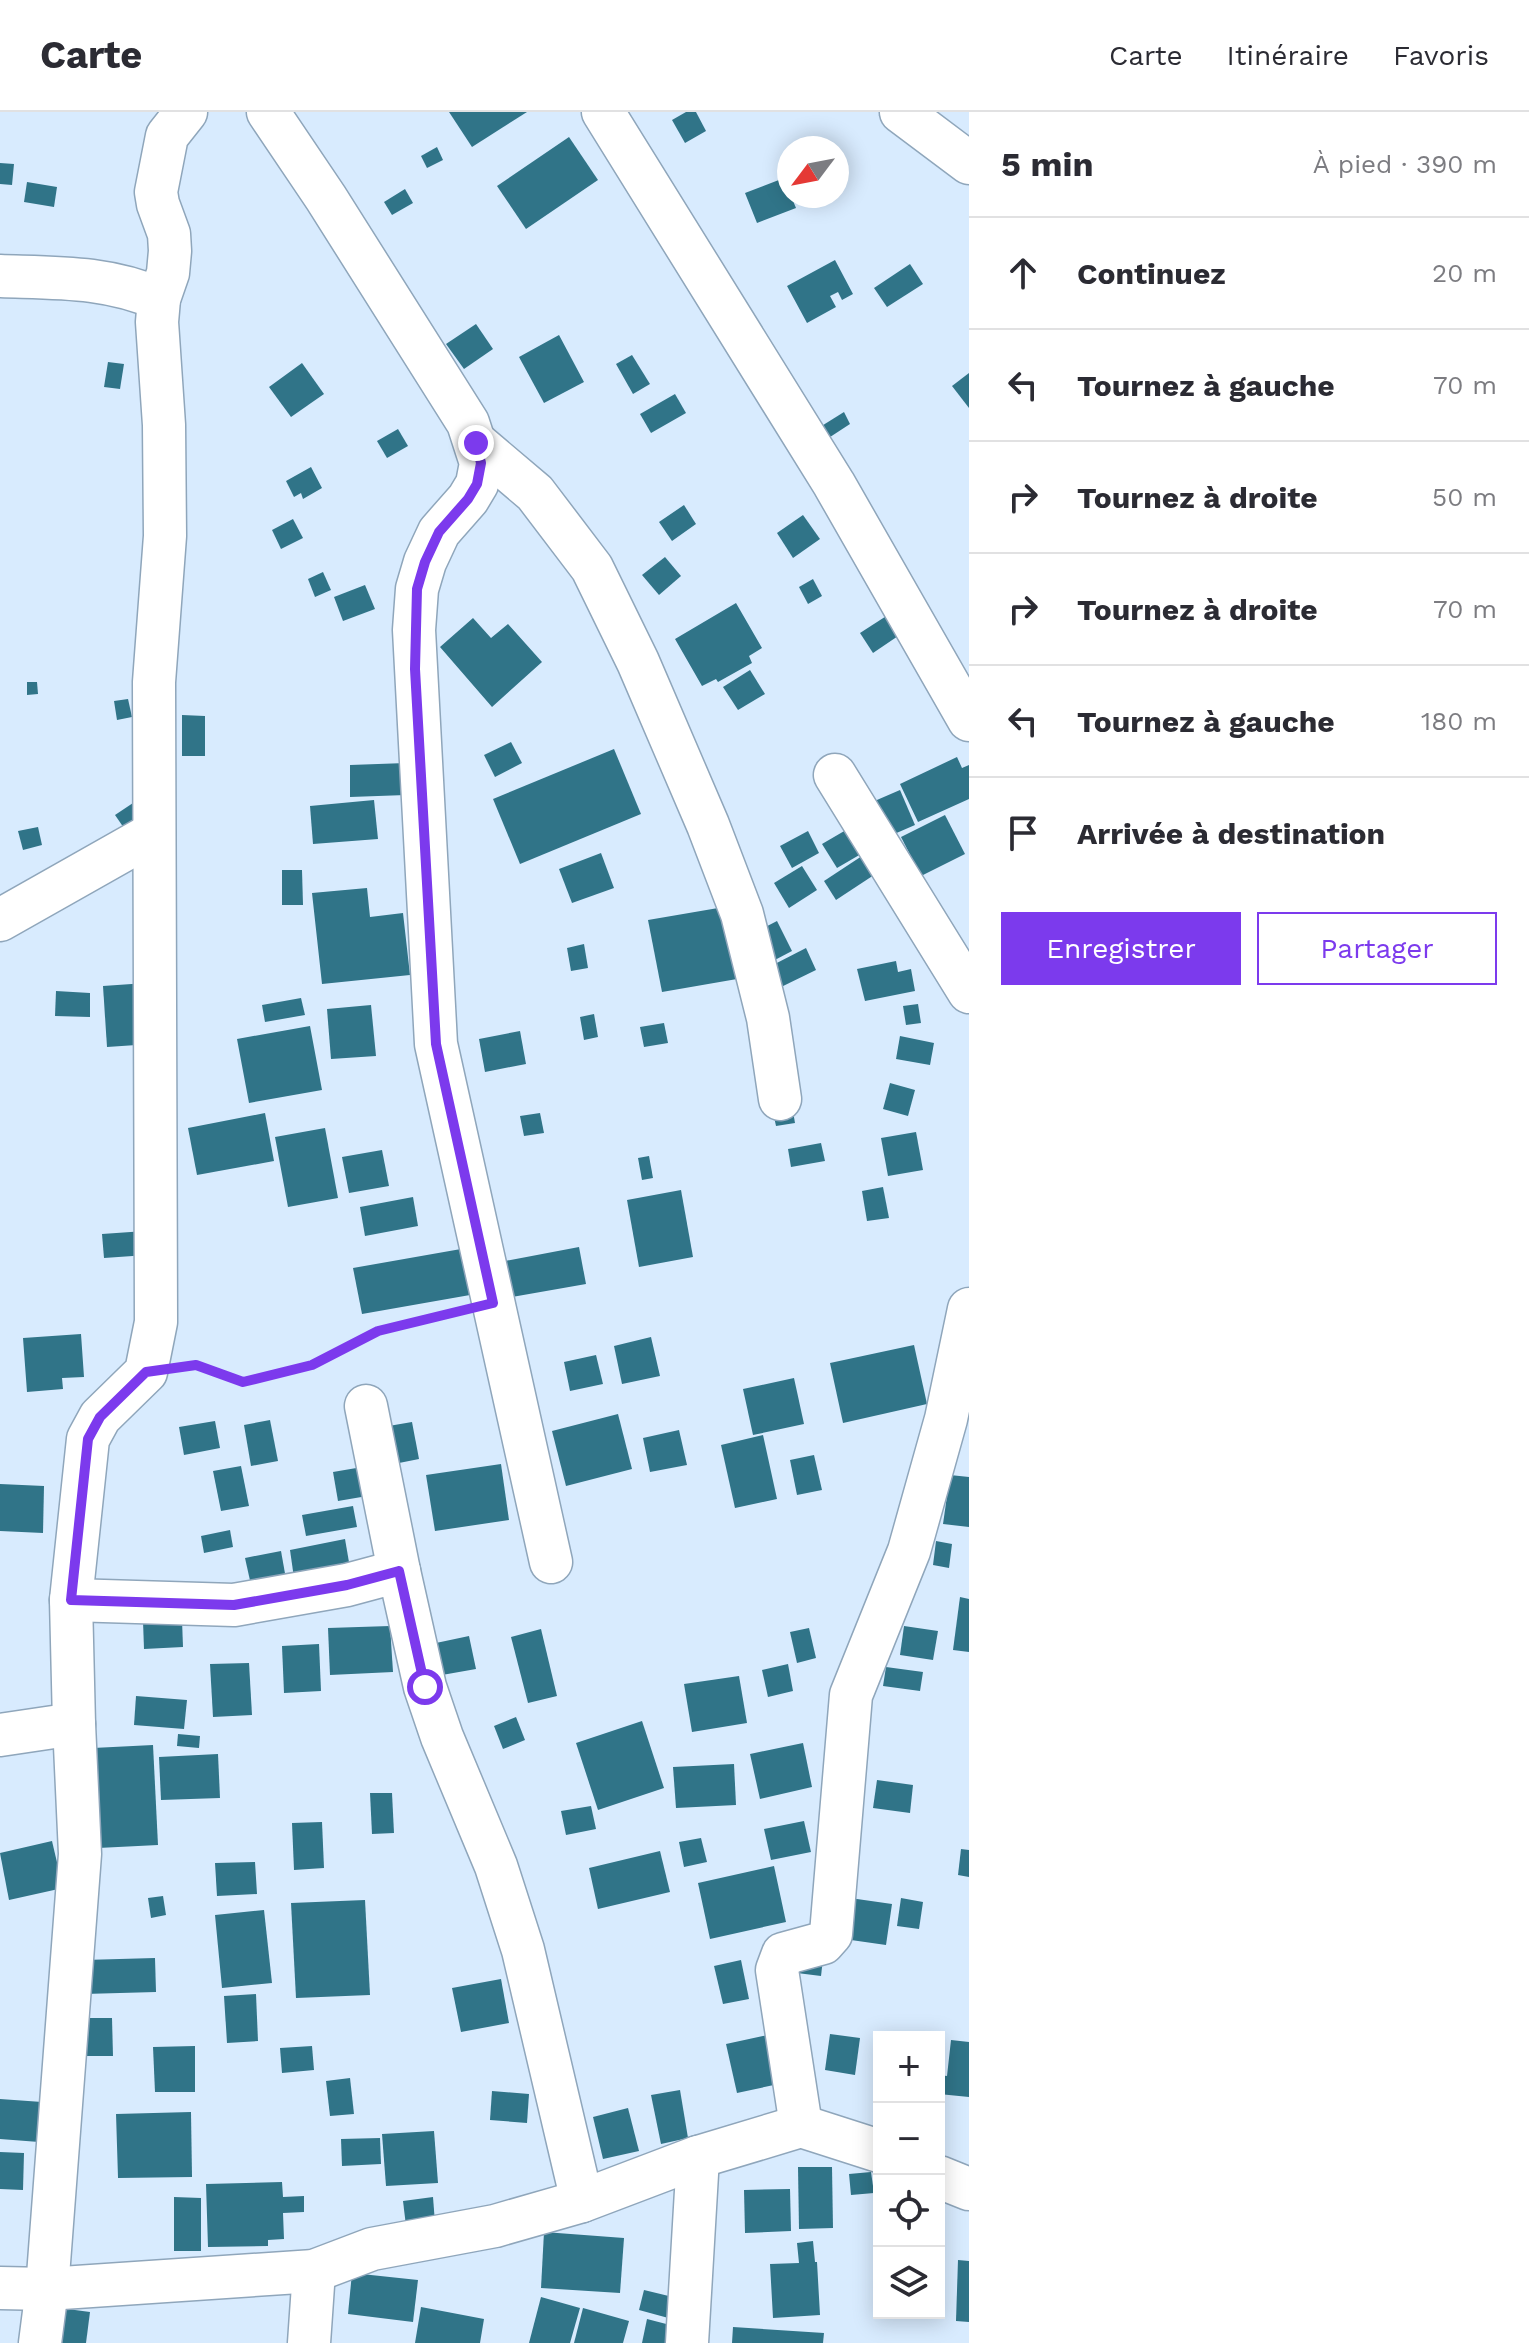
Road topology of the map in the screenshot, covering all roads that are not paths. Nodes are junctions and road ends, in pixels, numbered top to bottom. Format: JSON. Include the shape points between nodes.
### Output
{"nodes":[{"id":1,"x":186,"y":112,"type":"edge"},
{"id":2,"x":268,"y":112,"type":"edge"},
{"id":3,"x":603,"y":112,"type":"edge"},
{"id":4,"x":901,"y":112,"type":"edge"},
{"id":5,"x":969,"y":163,"type":"edge"},
{"id":6,"x":0,"y":276,"type":"edge"},
{"id":7,"x":159,"y":299,"type":"junction"},
{"id":8,"x":476,"y":443,"type":"junction"},
{"id":9,"x":969,"y":720,"type":"edge"},
{"id":10,"x":835,"y":775,"type":"dead end"},
{"id":11,"x":154,"y":833,"type":"junction"},
{"id":12,"x":0,"y":920,"type":"edge"},
{"id":13,"x":969,"y":992,"type":"edge"},
{"id":14,"x":780,"y":1099,"type":"dead end"},
{"id":15,"x":969,"y":1309,"type":"edge"},
{"id":16,"x":366,"y":1406,"type":"dead end"},
{"id":17,"x":551,"y":1562,"type":"dead end"},
{"id":18,"x":399,"y":1571,"type":"junction"},
{"id":19,"x":71,"y":1600,"type":"junction"},
{"id":20,"x":74,"y":1724,"type":"junction"},
{"id":21,"x":0,"y":1735,"type":"edge"},
{"id":22,"x":801,"y":2126,"type":"junction"},
{"id":23,"x":873,"y":2149,"type":"edge"},
{"id":24,"x":698,"y":2157,"type":"junction"},
{"id":25,"x":945,"y":2180,"type":"edge"},
{"id":26,"x":969,"y":2189,"type":"edge"},
{"id":27,"x":582,"y":2201,"type":"junction"},
{"id":28,"x":314,"y":2271,"type":"junction"},
{"id":29,"x":0,"y":2288,"type":"edge"},
{"id":30,"x":47,"y":2289,"type":"junction"},
{"id":31,"x":40,"y":2343,"type":"edge"},
{"id":32,"x":309,"y":2343,"type":"edge"},
{"id":33,"x":687,"y":2343,"type":"edge"}],
"edges":[{"from":1,"to":7,"type":"street","via":[[167,136],[158,177],[156,192],[170,251]]},
{"from":2,"to":8,"type":"street"},
{"from":3,"to":9,"type":"street","via":[[834,484]]},
{"from":4,"to":5,"type":"street"},
{"from":6,"to":7,"type":"street","via":[[105,281]]},
{"from":7,"to":11,"type":"street","via":[[165,536],[154,682]]},
{"from":8,"to":14,"type":"street","via":[[535,493],[592,568],[638,662],[742,914],[768,1018]]},
{"from":8,"to":17,"type":"street","via":[[481,463],[477,484],[439,532],[417,589],[415,669],[436,1044]]},
{"from":10,"to":13,"type":"street"},
{"from":11,"to":12,"type":"street"},
{"from":11,"to":19,"type":"street","via":[[156,1322],[146,1372],[100,1417],[88,1439]]},
{"from":15,"to":22,"type":"street","via":[[946,1419],[909,1551],[851,1695],[831,1934],[823,1943],[783,1954],[777,1970]]},
{"from":16,"to":18,"type":"street"},
{"from":18,"to":19,"type":"street","via":[[234,1605]]},
{"from":18,"to":27,"type":"street","via":[[425,1687],[496,1866],[523,1950]]},
{"from":19,"to":20,"type":"street"},
{"from":20,"to":21,"type":"street"},
{"from":20,"to":30,"type":"street","via":[[80,1854]]},
{"from":22,"to":23,"type":"street"},
{"from":22,"to":24,"type":"street"},
{"from":24,"to":27,"type":"street"},
{"from":24,"to":33,"type":"street"},
{"from":25,"to":26,"type":"street"},
{"from":27,"to":28,"type":"street","via":[[495,2226],[372,2249]]},
{"from":28,"to":30,"type":"street"},
{"from":28,"to":32,"type":"street"},
{"from":29,"to":30,"type":"street"},
{"from":30,"to":31,"type":"street"}]}
